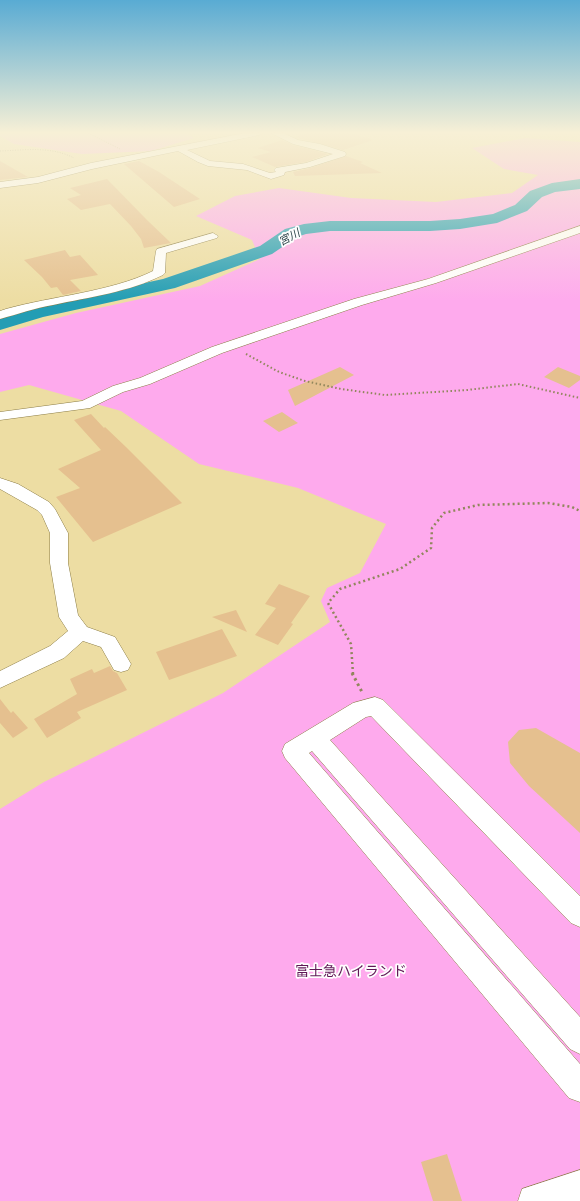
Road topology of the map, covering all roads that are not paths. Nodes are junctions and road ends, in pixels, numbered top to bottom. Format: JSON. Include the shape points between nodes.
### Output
{"nodes":[{"id":1,"x":580,"y":229,"type":"edge"},
{"id":2,"x":213,"y":236,"type":"dead end"},
{"id":3,"x":0,"y":315,"type":"edge"},
{"id":4,"x":0,"y":416,"type":"edge"},
{"id":5,"x":0,"y":483,"type":"edge"},
{"id":6,"x":80,"y":632,"type":"junction"},
{"id":7,"x":121,"y":664,"type":"dead end"},
{"id":8,"x":0,"y":680,"type":"edge"},
{"id":9,"x":304,"y":744,"type":"junction"},
{"id":10,"x":580,"y":914,"type":"edge"},
{"id":11,"x":580,"y":1039,"type":"edge"},
{"id":12,"x":580,"y":1087,"type":"edge"},
{"id":13,"x":580,"y":1186,"type":"edge"},
{"id":14,"x":534,"y":1201,"type":"edge"}],
"edges":[{"from":1,"to":4,"type":"street","via":[[439,279],[358,302],[230,346],[118,389],[85,405]]},
{"from":2,"to":3,"type":"street","via":[[161,251],[159,273],[148,279]]},
{"from":5,"to":6,"type":"street","via":[[43,506],[49,513],[59,533],[59,562],[69,617]]},
{"from":6,"to":7,"type":"street","via":[[108,642]]},
{"from":6,"to":8,"type":"street","via":[[57,652]]},
{"from":9,"to":10,"type":"street","via":[[361,709],[375,706]]},
{"from":9,"to":11,"type":"street"},
{"from":9,"to":12,"type":"street"},
{"from":13,"to":14,"type":"street"}]}
